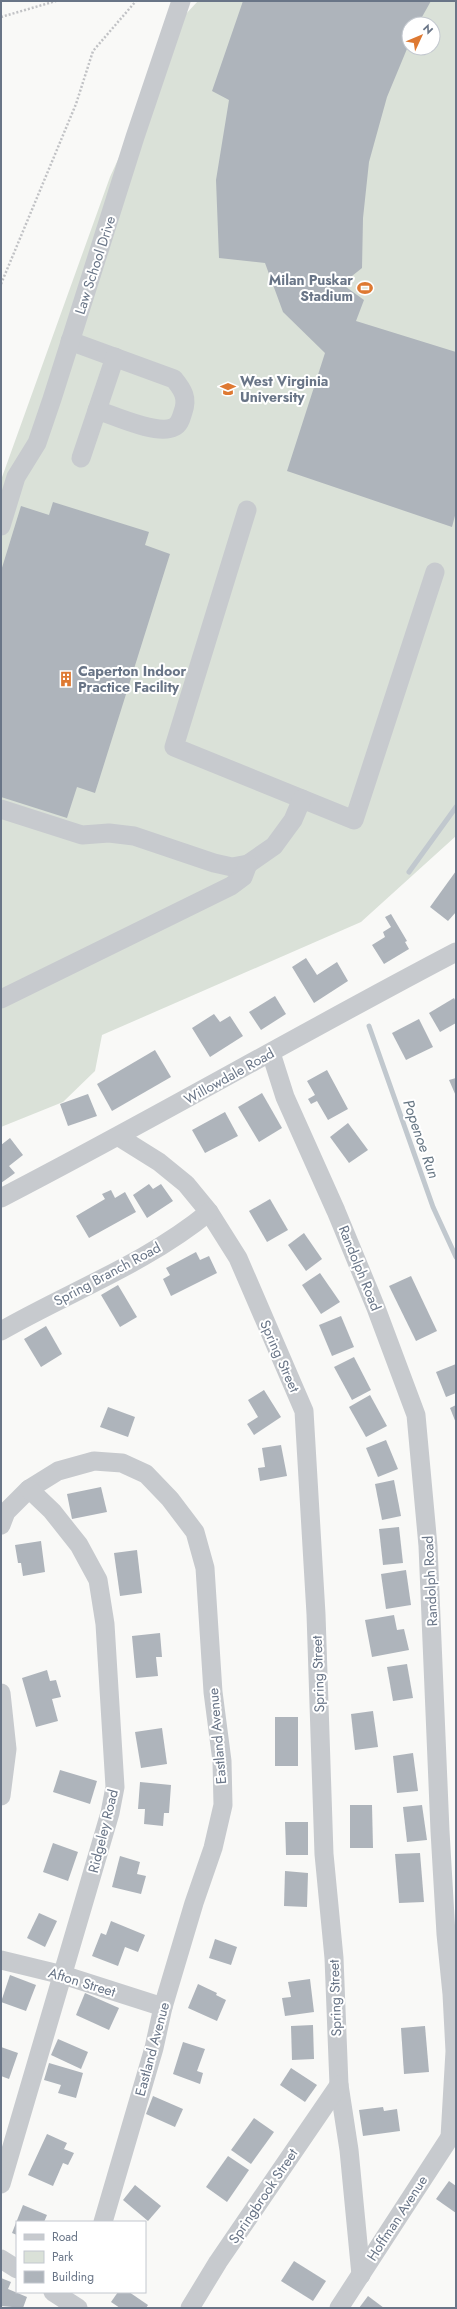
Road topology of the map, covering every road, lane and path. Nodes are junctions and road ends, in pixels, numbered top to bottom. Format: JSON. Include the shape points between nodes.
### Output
{"nodes":[{"id":1,"x":56,"y":1,"type":"edge"},
{"id":2,"x":136,"y":1,"type":"edge"},
{"id":3,"x":181,"y":1,"type":"edge"},
{"id":4,"x":1,"y":17,"type":"edge"},
{"id":5,"x":1,"y":284,"type":"edge"},
{"id":6,"x":70,"y":341,"type":"junction"},
{"id":7,"x":115,"y":357,"type":"junction"},
{"id":8,"x":97,"y":410,"type":"junction"},
{"id":9,"x":82,"y":458,"type":"dead end"},
{"id":10,"x":247,"y":510,"type":"dead end"},
{"id":11,"x":1,"y":526,"type":"edge"},
{"id":12,"x":435,"y":572,"type":"dead end"},
{"id":13,"x":302,"y":799,"type":"junction"},
{"id":14,"x":1,"y":809,"type":"edge"},
{"id":15,"x":248,"y":864,"type":"junction"},
{"id":16,"x":456,"y":952,"type":"edge"},
{"id":17,"x":1,"y":999,"type":"edge"},
{"id":18,"x":271,"y":1052,"type":"junction"},
{"id":19,"x":119,"y":1137,"type":"junction"},
{"id":20,"x":1,"y":1198,"type":"edge"},
{"id":21,"x":209,"y":1212,"type":"junction"},
{"id":22,"x":1,"y":1331,"type":"edge"},
{"id":23,"x":29,"y":1489,"type":"junction"},
{"id":24,"x":1,"y":1525,"type":"edge"},
{"id":25,"x":1,"y":1693,"type":"edge"},
{"id":26,"x":1,"y":1796,"type":"edge"},
{"id":27,"x":1,"y":1960,"type":"edge"},
{"id":28,"x":63,"y":1975,"type":"junction"},
{"id":29,"x":162,"y":2007,"type":"junction"},
{"id":30,"x":339,"y":2085,"type":"junction"},
{"id":31,"x":453,"y":2132,"type":"edge"},
{"id":32,"x":1,"y":2184,"type":"edge"},
{"id":33,"x":103,"y":2221,"type":"edge"},
{"id":34,"x":1,"y":2259,"type":"edge"},
{"id":35,"x":16,"y":2268,"type":"edge"},
{"id":36,"x":361,"y":2275,"type":"junction"},
{"id":37,"x":55,"y":2293,"type":"edge"},
{"id":38,"x":78,"y":2304,"type":"edge"},
{"id":39,"x":190,"y":2308,"type":"edge"},
{"id":40,"x":339,"y":2308,"type":"edge"}],
"edges":[{"from":1,"to":4,"type":"path"},
{"from":2,"to":5,"type":"path","via":[[93,51],[76,104]]},
{"from":3,"to":6,"type":"street","name":"Law School Drive"},
{"from":6,"to":7,"type":"street"},
{"from":6,"to":11,"type":"street","name":"Law School Drive","via":[[37,443],[16,477]]},
{"from":7,"to":8,"type":"street"},
{"from":7,"to":8,"type":"street","via":[[174,378],[181,386],[187,401],[180,422],[173,428],[158,430]]},
{"from":8,"to":9,"type":"street"},
{"from":10,"to":13,"type":"street","via":[[174,747]]},
{"from":12,"to":13,"type":"street","via":[[354,820]]},
{"from":13,"to":15,"type":"street","via":[[293,820],[274,846]]},
{"from":14,"to":15,"type":"street","via":[[82,835],[109,833],[134,836],[214,863],[232,867]]},
{"from":15,"to":17,"type":"street","via":[[243,877],[231,886]]},
{"from":16,"to":18,"type":"street","name":"Willowdale Road"},
{"from":18,"to":19,"type":"street","name":"Willowdale Road"},
{"from":18,"to":31,"type":"street","name":"Randolph Road","via":[[285,1097],[376,1308],[416,1415],[428,1546],[440,1831],[453,2008]]},
{"from":19,"to":20,"type":"street","name":"Willowdale Road"},
{"from":19,"to":21,"type":"street","name":"Spring Street","via":[[159,1162],[186,1184]]},
{"from":21,"to":22,"type":"street","name":"Spring Branch Road","via":[[185,1232],[129,1265]]},
{"from":21,"to":30,"type":"street","name":"Spring Street","via":[[238,1258],[304,1411],[316,1614],[324,1854],[334,1958]]},
{"from":23,"to":24,"type":"street","name":"Eastland Avenue","via":[[6,1512]]},
{"from":23,"to":28,"type":"street","name":"Ridgeley Road","via":[[79,1545],[98,1580],[105,1624],[114,1750],[115,1787],[110,1814]]},
{"from":23,"to":29,"type":"street","name":"Eastland Avenue","via":[[58,1471],[94,1461],[122,1463],[146,1474],[170,1499],[195,1532],[205,1568],[213,1692],[222,1762],[223,1805],[213,1848]]},
{"from":25,"to":26,"type":"street","via":[[7,1749]]},
{"from":27,"to":28,"type":"street","name":"Afton Street"},
{"from":28,"to":29,"type":"street","name":"Afton Street"},
{"from":28,"to":32,"type":"street","name":"Ridgeley Road"},
{"from":29,"to":33,"type":"street","name":"Eastland Avenue","via":[[154,2048]]},
{"from":30,"to":36,"type":"street","name":"Spring Street","via":[[349,2150]]},
{"from":30,"to":39,"type":"street","name":"Springbrook Street","via":[[218,2262]]},
{"from":31,"to":36,"type":"street","name":"Hoffman Avenue"},
{"from":34,"to":35,"type":"street"},
{"from":36,"to":40,"type":"street","name":"Hoffman Avenue"},
{"from":37,"to":38,"type":"street"}]}
